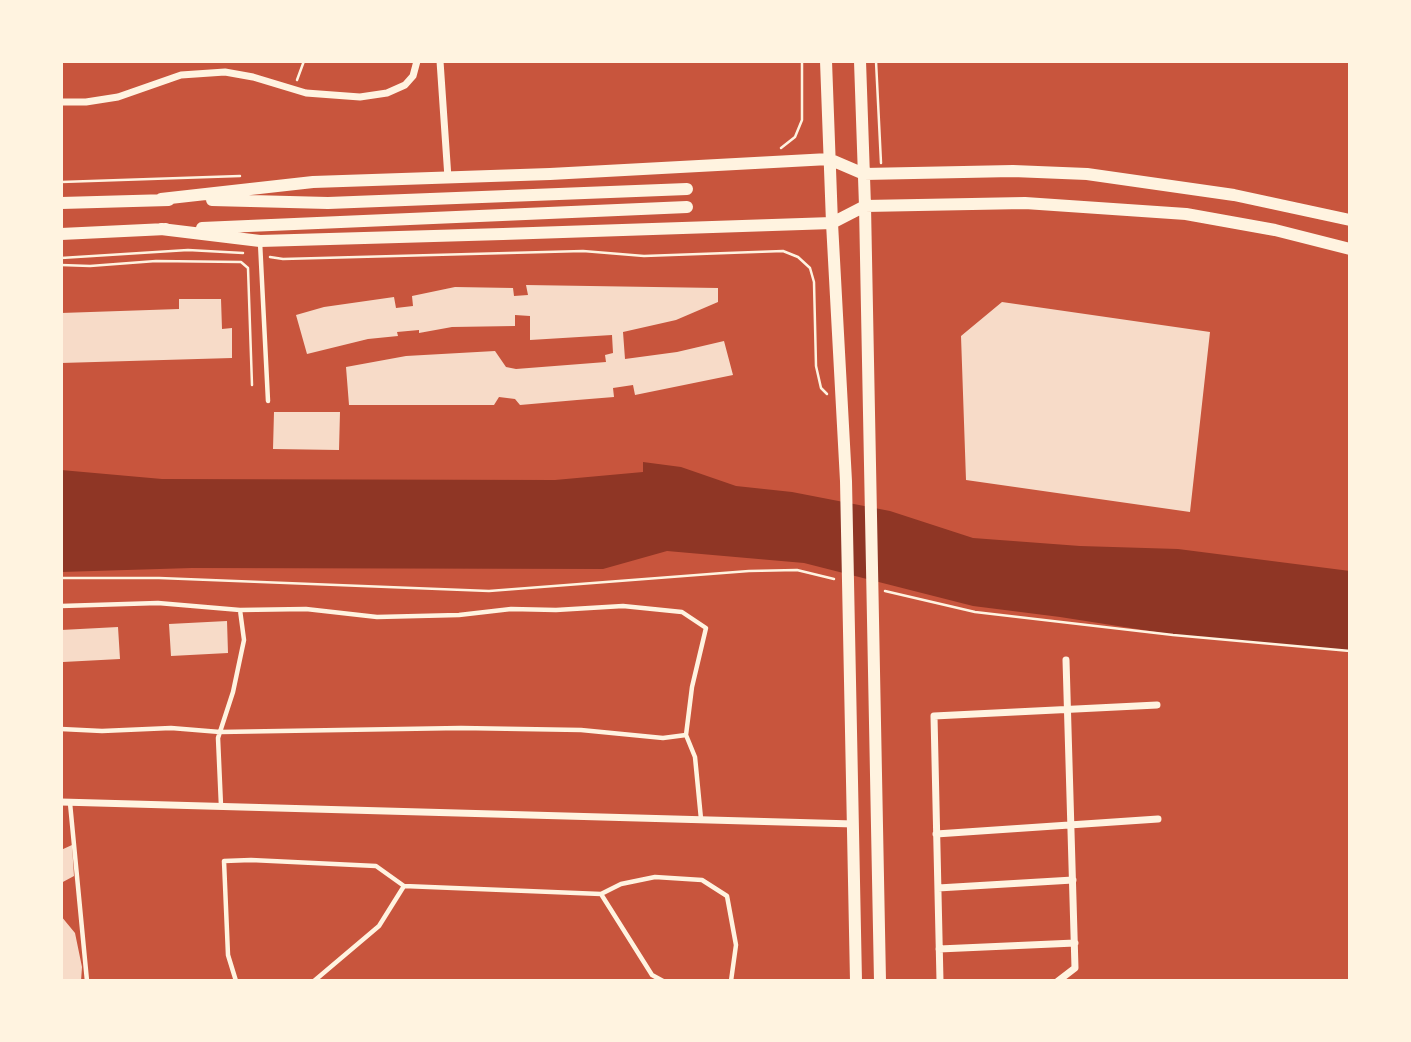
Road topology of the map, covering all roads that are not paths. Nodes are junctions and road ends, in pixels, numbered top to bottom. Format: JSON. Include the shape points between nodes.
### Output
{"nodes":[{"id":1,"x":417,"y":61,"type":"edge"},
{"id":2,"x":440,"y":61,"type":"edge"},
{"id":3,"x":826,"y":61,"type":"edge"},
{"id":4,"x":860,"y":61,"type":"edge"},
{"id":5,"x":61,"y":102,"type":"edge"},
{"id":6,"x":829,"y":159,"type":"junction"},
{"id":7,"x":864,"y":174,"type":"junction"},
{"id":8,"x":448,"y":178,"type":"junction"},
{"id":9,"x":687,"y":189,"type":"dead end"},
{"id":10,"x":161,"y":199,"type":"junction"},
{"id":11,"x":61,"y":203,"type":"edge"},
{"id":12,"x":865,"y":206,"type":"junction"},
{"id":13,"x":687,"y":207,"type":"dead end"},
{"id":14,"x":1350,"y":220,"type":"edge"},
{"id":15,"x":832,"y":223,"type":"junction"},
{"id":16,"x":161,"y":229,"type":"junction"},
{"id":17,"x":61,"y":234,"type":"edge"},
{"id":18,"x":260,"y":241,"type":"junction"},
{"id":19,"x":1350,"y":249,"type":"edge"},
{"id":20,"x":268,"y":401,"type":"dead end"},
{"id":21,"x":61,"y":606,"type":"edge"},
{"id":22,"x":240,"y":610,"type":"junction"},
{"id":23,"x":1066,"y":660,"type":"dead end"},
{"id":24,"x":1157,"y":705,"type":"dead end"},
{"id":25,"x":1068,"y":710,"type":"junction"},
{"id":26,"x":61,"y":729,"type":"edge"},
{"id":27,"x":220,"y":732,"type":"junction"},
{"id":28,"x":686,"y":735,"type":"junction"},
{"id":29,"x":61,"y":802,"type":"edge"},
{"id":30,"x":70,"y":803,"type":"junction"},
{"id":31,"x":221,"y":807,"type":"junction"},
{"id":32,"x":1158,"y":819,"type":"dead end"},
{"id":33,"x":701,"y":820,"type":"junction"},
{"id":34,"x":854,"y":824,"type":"junction"},
{"id":35,"x":1071,"y":825,"type":"junction"},
{"id":36,"x":936,"y":834,"type":"junction"},
{"id":37,"x":1073,"y":880,"type":"junction"},
{"id":38,"x":404,"y":886,"type":"junction"},
{"id":39,"x":938,"y":888,"type":"junction"},
{"id":40,"x":601,"y":894,"type":"junction"},
{"id":41,"x":1074,"y":943,"type":"junction"},
{"id":42,"x":939,"y":949,"type":"junction"},
{"id":43,"x":87,"y":981,"type":"edge"},
{"id":44,"x":236,"y":981,"type":"edge"},
{"id":45,"x":314,"y":981,"type":"edge"},
{"id":46,"x":663,"y":981,"type":"edge"},
{"id":47,"x":731,"y":981,"type":"edge"},
{"id":48,"x":856,"y":981,"type":"edge"},
{"id":49,"x":880,"y":981,"type":"edge"},
{"id":50,"x":940,"y":981,"type":"edge"},
{"id":51,"x":1058,"y":981,"type":"edge"}],
"edges":[{"from":1,"to":5,"type":"street","via":[[405,85],[360,97],[327,96],[226,72],[181,75],[118,97]]},
{"from":2,"to":8,"type":"street"},
{"from":3,"to":6,"type":"main road"},
{"from":4,"to":7,"type":"main road"},
{"from":6,"to":7,"type":"main road"},
{"from":6,"to":8,"type":"main road"},
{"from":6,"to":15,"type":"main road"},
{"from":7,"to":12,"type":"main road"},
{"from":7,"to":14,"type":"main road","via":[[1087,174],[1234,194]]},
{"from":8,"to":10,"type":"main road","via":[[313,183]]},
{"from":9,"to":10,"type":"main road","via":[[328,203]]},
{"from":10,"to":11,"type":"main road"},
{"from":12,"to":15,"type":"main road"},
{"from":12,"to":19,"type":"main road","via":[[1025,203],[1133,209],[1262,228]]},
{"from":12,"to":49,"type":"main road"},
{"from":13,"to":16,"type":"main road"},
{"from":15,"to":18,"type":"main road"},
{"from":15,"to":34,"type":"main road","via":[[846,481]]},
{"from":16,"to":17,"type":"main road"},
{"from":16,"to":18,"type":"main road"},
{"from":18,"to":20,"type":"lane"},
{"from":21,"to":22,"type":"lane","via":[[158,603]]},
{"from":22,"to":27,"type":"lane","via":[[244,639]]},
{"from":22,"to":28,"type":"lane","via":[[306,609],[377,617],[623,606],[682,612],[706,628]]},
{"from":23,"to":25,"type":"street"},
{"from":24,"to":25,"type":"street"},
{"from":25,"to":35,"type":"street"},
{"from":25,"to":36,"type":"street","via":[[934,716]]},
{"from":26,"to":27,"type":"lane"},
{"from":27,"to":28,"type":"lane","via":[[461,728],[582,730],[663,738]]},
{"from":27,"to":31,"type":"lane"},
{"from":28,"to":33,"type":"lane","via":[[695,757]]},
{"from":29,"to":30,"type":"street"},
{"from":30,"to":31,"type":"street"},
{"from":30,"to":43,"type":"lane"},
{"from":31,"to":33,"type":"street"},
{"from":32,"to":35,"type":"street"},
{"from":33,"to":34,"type":"street"},
{"from":34,"to":48,"type":"main road"},
{"from":35,"to":36,"type":"street"},
{"from":35,"to":37,"type":"street"},
{"from":36,"to":39,"type":"street"},
{"from":37,"to":39,"type":"street"},
{"from":37,"to":41,"type":"street"},
{"from":38,"to":40,"type":"lane"},
{"from":38,"to":44,"type":"lane","via":[[376,866],[224,861],[228,955]]},
{"from":38,"to":45,"type":"lane","via":[[379,926]]},
{"from":39,"to":42,"type":"street"},
{"from":40,"to":46,"type":"lane","via":[[652,975]]},
{"from":40,"to":47,"type":"lane","via":[[621,884],[655,877],[702,880],[727,897],[736,945]]},
{"from":41,"to":42,"type":"street"},
{"from":41,"to":51,"type":"street","via":[[1075,968]]},
{"from":42,"to":50,"type":"street"}]}
